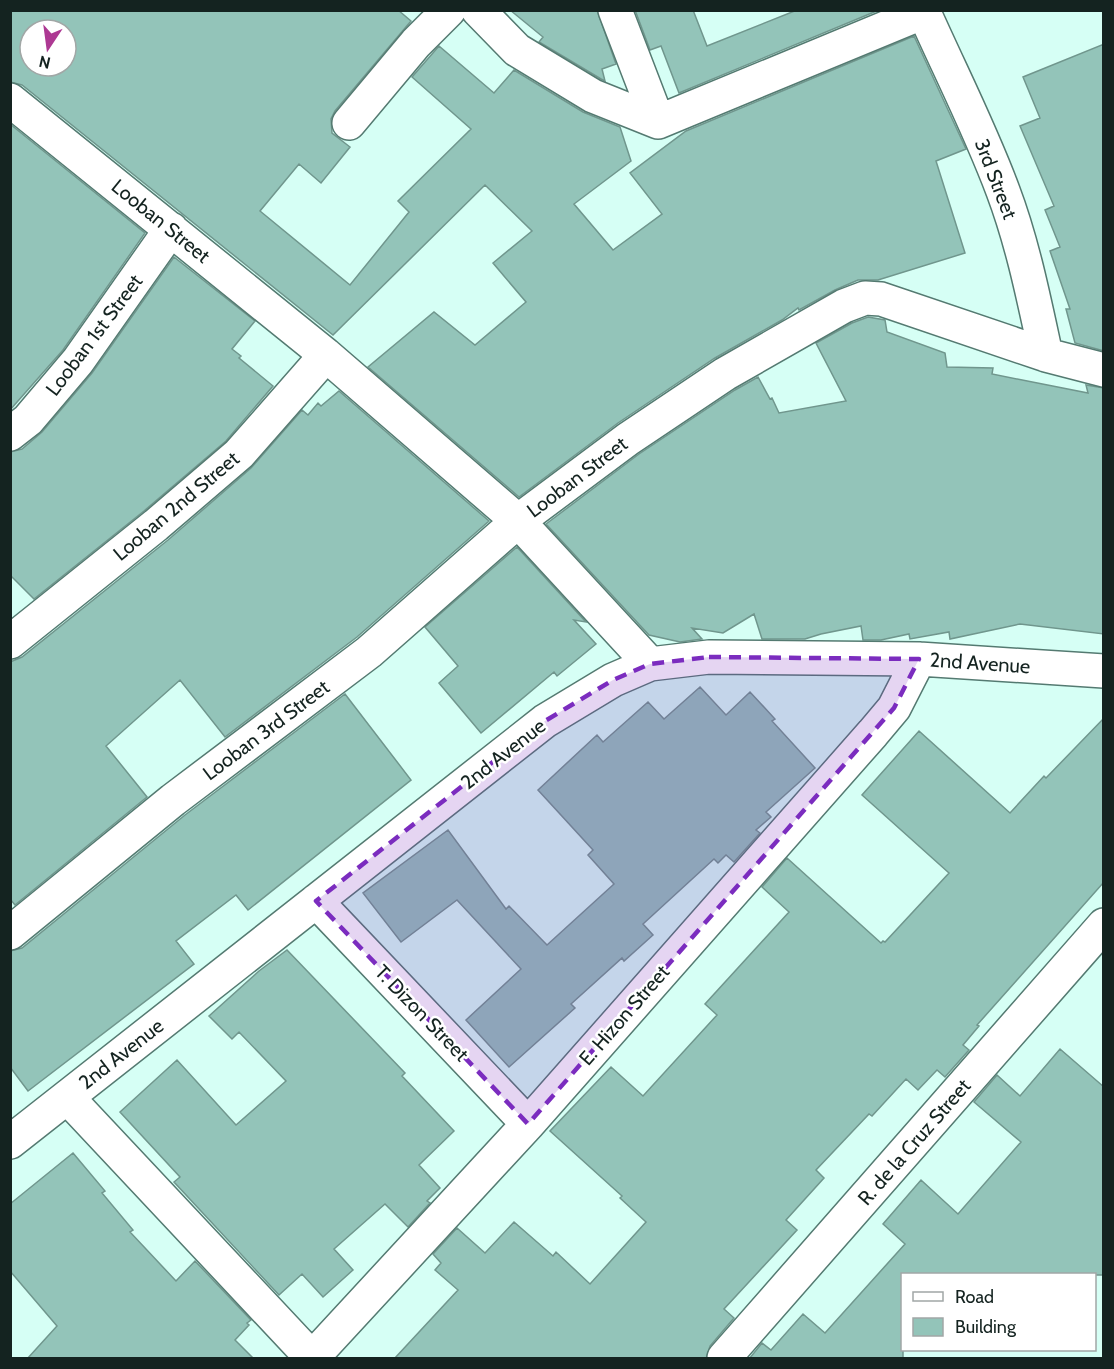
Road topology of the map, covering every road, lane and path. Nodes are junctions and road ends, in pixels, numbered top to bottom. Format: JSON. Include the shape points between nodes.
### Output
{"nodes":[{"id":1,"x":449,"y":10,"type":"edge"},
{"id":2,"x":478,"y":10,"type":"edge"},
{"id":3,"x":615,"y":10,"type":"edge"},
{"id":4,"x":923,"y":11,"type":"edge"},
{"id":5,"x":10,"y":99,"type":"edge"},
{"id":6,"x":658,"y":122,"type":"junction"},
{"id":7,"x":349,"y":123,"type":"dead end"},
{"id":8,"x":171,"y":229,"type":"junction"},
{"id":9,"x":1046,"y":355,"type":"junction"},
{"id":10,"x":326,"y":356,"type":"junction"},
{"id":11,"x":1104,"y":370,"type":"edge"},
{"id":12,"x":10,"y":434,"type":"edge"},
{"id":13,"x":518,"y":521,"type":"junction"},
{"id":14,"x":10,"y":642,"type":"edge"},
{"id":15,"x":919,"y":659,"type":"junction"},
{"id":16,"x":650,"y":664,"type":"junction"},
{"id":17,"x":1104,"y":671,"type":"edge"},
{"id":18,"x":316,"y":901,"type":"junction"},
{"id":19,"x":1104,"y":925,"type":"edge"},
{"id":20,"x":10,"y":933,"type":"edge"},
{"id":21,"x":67,"y":1097,"type":"junction"},
{"id":22,"x":528,"y":1124,"type":"junction"},
{"id":23,"x":10,"y":1142,"type":"edge"},
{"id":24,"x":312,"y":1358,"type":"edge"},
{"id":25,"x":724,"y":1359,"type":"edge"}],
"edges":[{"from":1,"to":7,"type":"street"},
{"from":2,"to":6,"type":"street","via":[[518,50],[593,96]]},
{"from":3,"to":6,"type":"street"},
{"from":4,"to":6,"type":"street"},
{"from":4,"to":9,"type":"street","name":"3rd Street","via":[[1004,192],[1029,273]]},
{"from":5,"to":8,"type":"street","name":"Looban Street"},
{"from":8,"to":10,"type":"street","name":"Looban Street"},
{"from":8,"to":12,"type":"street","name":"Looban 1st Street","via":[[78,361],[28,420]]},
{"from":9,"to":11,"type":"street","name":"Looban Street"},
{"from":9,"to":13,"type":"street","name":"Looban Street","via":[[911,308],[864,298],[725,374],[628,439]]},
{"from":10,"to":13,"type":"street","name":"Looban Street"},
{"from":10,"to":14,"type":"street","name":"Looban 2nd Street","via":[[239,454]]},
{"from":13,"to":16,"type":"street"},
{"from":13,"to":20,"type":"street","name":"Looban 3rd Street","via":[[369,652],[173,800]]},
{"from":15,"to":16,"type":"street","name":"2nd Avenue","via":[[709,657]]},
{"from":15,"to":17,"type":"street","name":"2nd Avenue"},
{"from":15,"to":22,"type":"street","name":"E. Hizon Street","via":[[894,708],[873,733]]},
{"from":16,"to":18,"type":"street","name":"2nd Avenue","via":[[613,680],[545,721]]},
{"from":18,"to":21,"type":"street","name":"2nd Avenue"},
{"from":18,"to":22,"type":"street","name":"T. Dizon Street"},
{"from":19,"to":25,"type":"street","name":"R. de la Cruz Street"},
{"from":21,"to":23,"type":"street","name":"2nd Avenue"},
{"from":21,"to":24,"type":"street"},
{"from":22,"to":24,"type":"street","name":"E. Hizon Street"}]}
